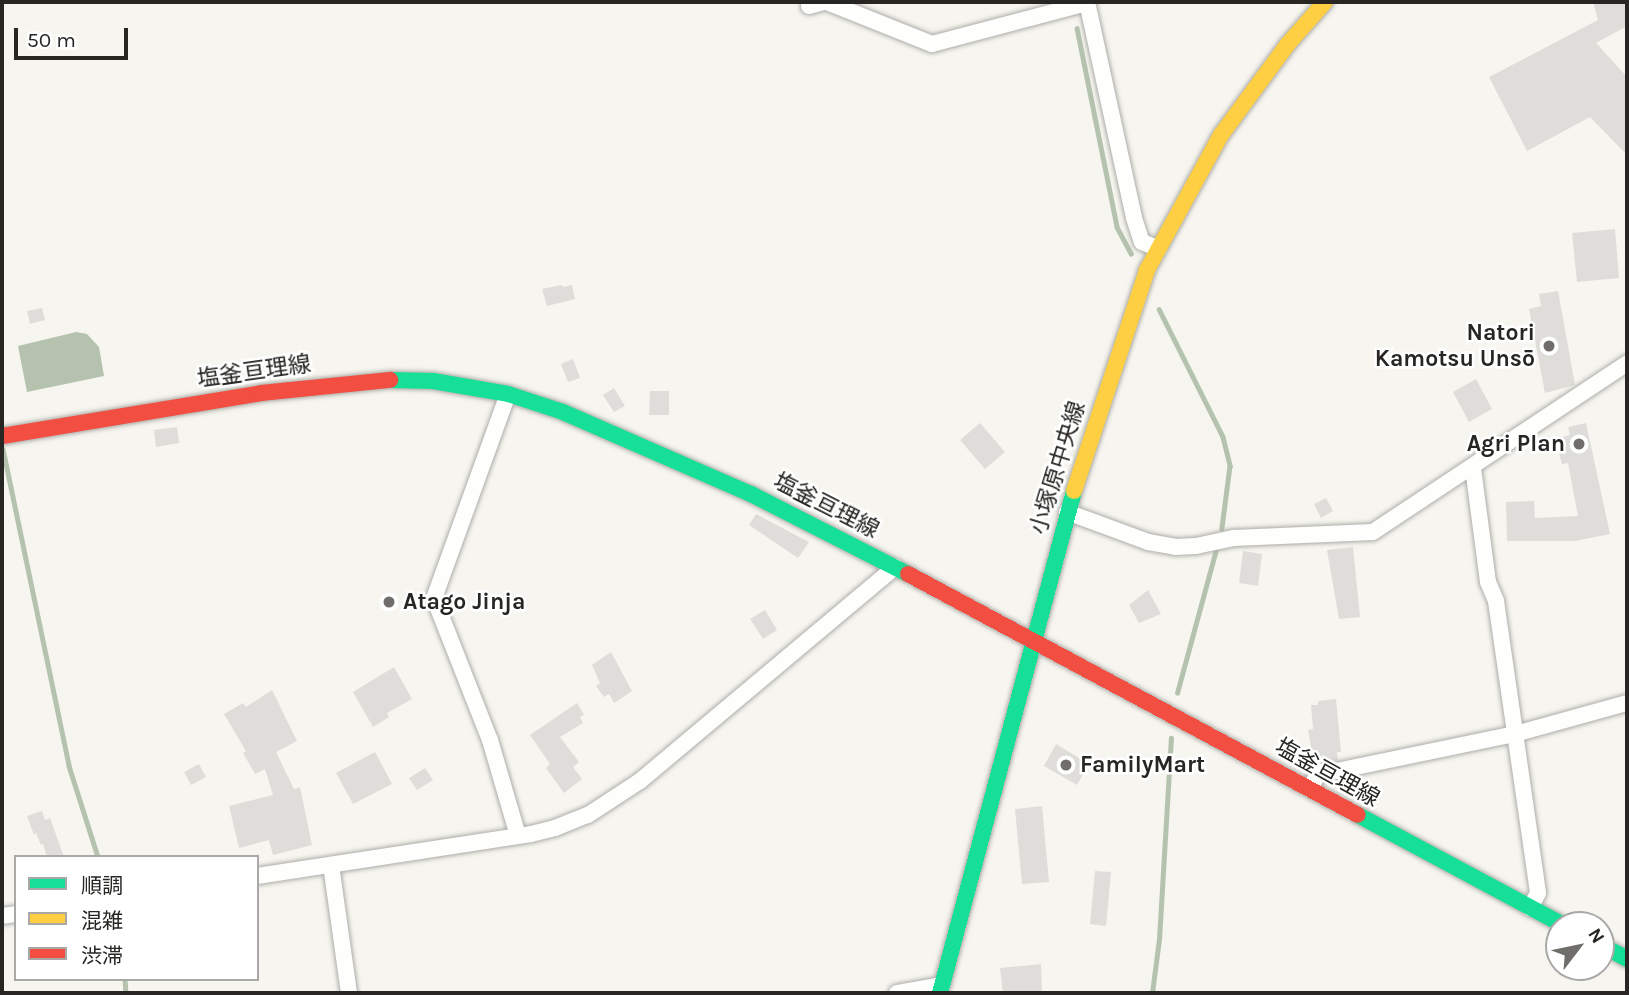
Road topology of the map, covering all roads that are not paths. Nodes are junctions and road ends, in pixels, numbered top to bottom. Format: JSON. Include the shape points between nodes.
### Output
{"nodes":[{"id":1,"x":810,"y":2,"type":"edge"},
{"id":2,"x":825,"y":2,"type":"edge"},
{"id":3,"x":1325,"y":2,"type":"edge"},
{"id":4,"x":1087,"y":3,"type":"edge"},
{"id":5,"x":1158,"y":248,"type":"junction"},
{"id":6,"x":1627,"y":363,"type":"edge"},
{"id":7,"x":508,"y":394,"type":"junction"},
{"id":8,"x":2,"y":436,"type":"edge"},
{"id":9,"x":1473,"y":468,"type":"junction"},
{"id":10,"x":1067,"y":512,"type":"junction"},
{"id":11,"x":895,"y":567,"type":"junction"},
{"id":12,"x":1035,"y":642,"type":"junction"},
{"id":13,"x":1627,"y":703,"type":"edge"},
{"id":14,"x":1515,"y":734,"type":"junction"},
{"id":15,"x":1311,"y":789,"type":"junction"},
{"id":16,"x":518,"y":836,"type":"junction"},
{"id":17,"x":331,"y":865,"type":"junction"},
{"id":18,"x":259,"y":876,"type":"edge"},
{"id":19,"x":1530,"y":908,"type":"junction"},
{"id":20,"x":1545,"y":916,"type":"edge"},
{"id":21,"x":941,"y":989,"type":"edge"},
{"id":22,"x":349,"y":993,"type":"edge"},
{"id":23,"x":897,"y":993,"type":"edge"}],
"edges":[{"from":1,"to":2,"type":"street","via":[[809,6]]},
{"from":2,"to":4,"type":"street","via":[[932,44]]},
{"from":3,"to":5,"type":"main road","name":"小塚原中央線","via":[[1221,135]]},
{"from":4,"to":5,"type":"street","via":[[1134,218],[1142,242]]},
{"from":5,"to":10,"type":"main road","name":"小塚原中央線","via":[[1133,307]]},
{"from":6,"to":9,"type":"street"},
{"from":7,"to":8,"type":"main road","name":"塩釜亘理線","via":[[433,381],[372,380],[261,393]]},
{"from":7,"to":11,"type":"main road","name":"塩釜亘理線","via":[[564,412],[751,494]]},
{"from":7,"to":16,"type":"street","via":[[434,598],[490,740]]},
{"from":9,"to":10,"type":"street","via":[[1373,532],[1234,537],[1175,547],[1148,542]]},
{"from":9,"to":14,"type":"street"},
{"from":10,"to":12,"type":"main road","name":"小塚原中央線"},
{"from":11,"to":12,"type":"main road","name":"塩釜亘理線"},
{"from":11,"to":16,"type":"street","via":[[640,781],[588,815]]},
{"from":12,"to":15,"type":"main road","name":"塩釜亘理線"},
{"from":12,"to":21,"type":"main road","name":"小塚原中央線"},
{"from":13,"to":14,"type":"street"},
{"from":14,"to":15,"type":"street","via":[[1317,775]]},
{"from":14,"to":19,"type":"street","via":[[1538,894]]},
{"from":15,"to":19,"type":"main road","name":"塩釜亘理線"},
{"from":16,"to":17,"type":"street"},
{"from":17,"to":18,"type":"street"},
{"from":17,"to":22,"type":"street"},
{"from":19,"to":20,"type":"main road","name":"塩釜亘理線"},
{"from":21,"to":23,"type":"street"}]}
